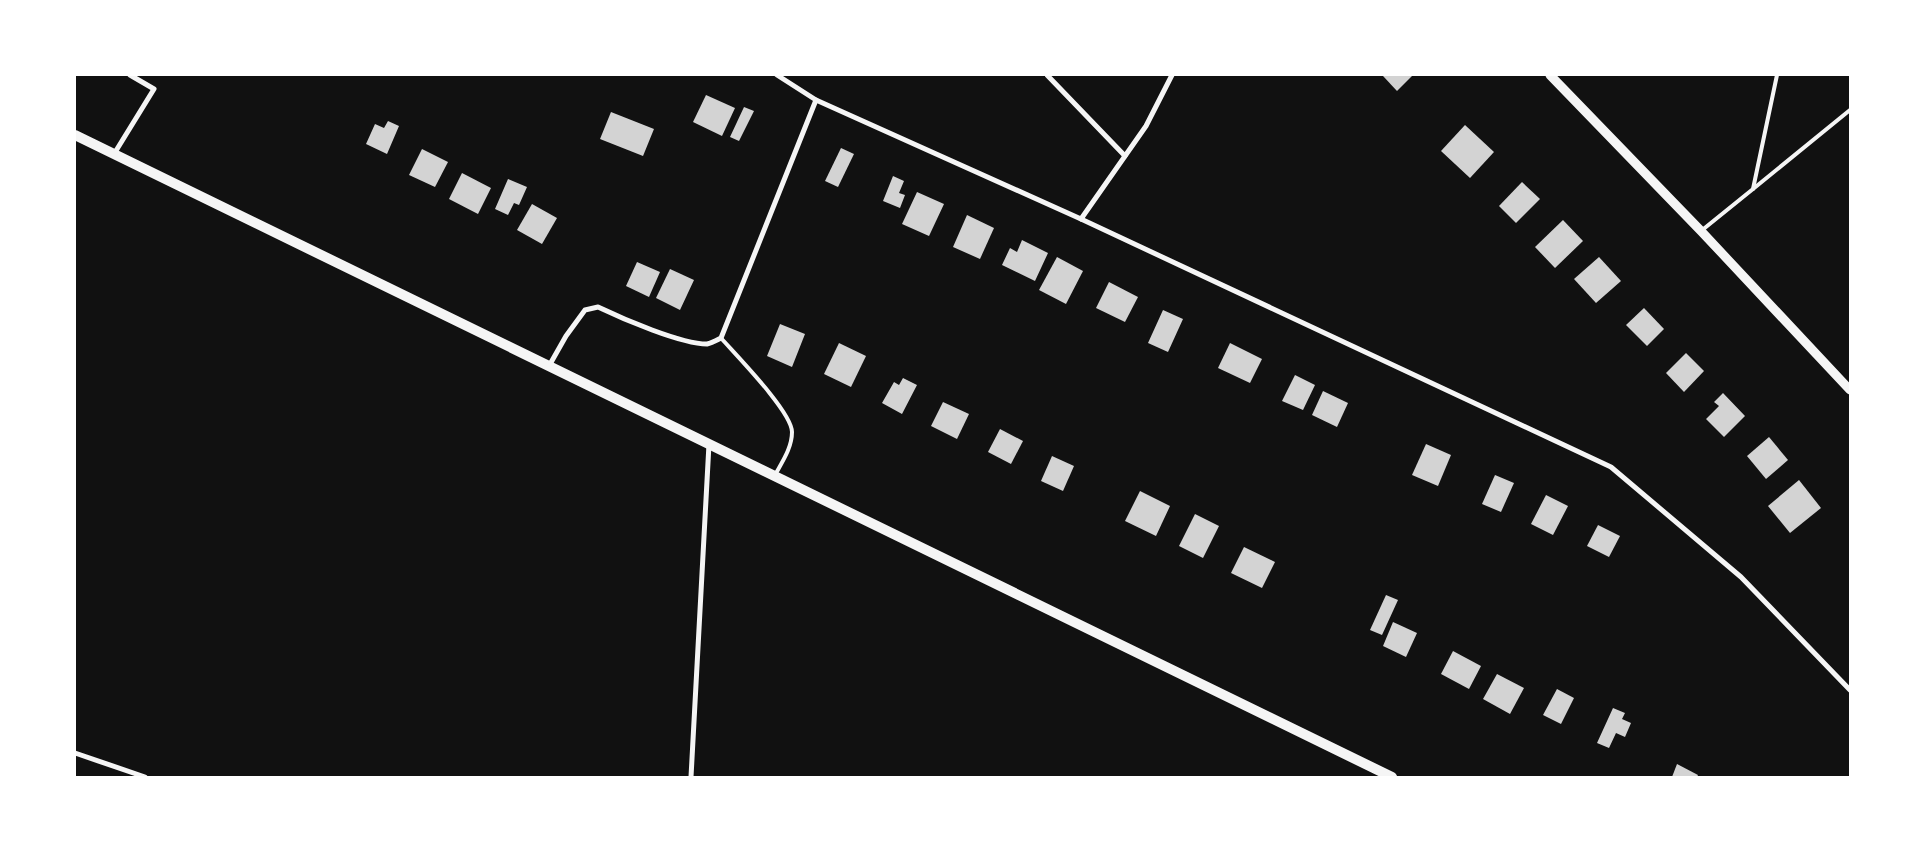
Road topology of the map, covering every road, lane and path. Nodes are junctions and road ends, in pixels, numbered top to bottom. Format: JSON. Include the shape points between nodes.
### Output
{"nodes":[{"id":1,"x":130,"y":75,"type":"edge"},
{"id":2,"x":777,"y":75,"type":"edge"},
{"id":3,"x":1047,"y":75,"type":"edge"},
{"id":4,"x":1172,"y":75,"type":"edge"},
{"id":5,"x":1550,"y":75,"type":"edge"},
{"id":6,"x":1777,"y":75,"type":"edge"},
{"id":7,"x":816,"y":100,"type":"junction"},
{"id":8,"x":1850,"y":110,"type":"edge"},
{"id":9,"x":75,"y":135,"type":"edge"},
{"id":10,"x":114,"y":154,"type":"junction"},
{"id":11,"x":1125,"y":156,"type":"junction"},
{"id":12,"x":1753,"y":189,"type":"junction"},
{"id":13,"x":1080,"y":219,"type":"junction"},
{"id":14,"x":1701,"y":231,"type":"junction"},
{"id":15,"x":722,"y":338,"type":"junction"},
{"id":16,"x":549,"y":366,"type":"junction"},
{"id":17,"x":1850,"y":390,"type":"edge"},
{"id":18,"x":709,"y":444,"type":"junction"},
{"id":19,"x":774,"y":476,"type":"junction"},
{"id":20,"x":1850,"y":690,"type":"edge"},
{"id":21,"x":75,"y":753,"type":"edge"},
{"id":22,"x":145,"y":777,"type":"edge"},
{"id":23,"x":692,"y":777,"type":"edge"},
{"id":24,"x":1392,"y":777,"type":"edge"}],
"edges":[{"from":1,"to":10,"type":"street","via":[[154,89]]},
{"from":2,"to":7,"type":"street"},
{"from":3,"to":11,"type":"street"},
{"from":4,"to":11,"type":"street","via":[[1146,126]]},
{"from":5,"to":14,"type":"street"},
{"from":6,"to":12,"type":"lane"},
{"from":7,"to":13,"type":"street"},
{"from":7,"to":15,"type":"street"},
{"from":8,"to":12,"type":"lane"},
{"from":9,"to":10,"type":"main road"},
{"from":10,"to":16,"type":"main road"},
{"from":11,"to":13,"type":"street"},
{"from":12,"to":14,"type":"lane"},
{"from":13,"to":20,"type":"street","via":[[1611,467],[1742,577]]},
{"from":14,"to":17,"type":"street"},
{"from":15,"to":16,"type":"street","via":[[710,344],[686,342],[598,307],[585,310]]},
{"from":15,"to":19,"type":"lane","via":[[776,401],[792,431],[789,449]]},
{"from":16,"to":18,"type":"main road"},
{"from":18,"to":19,"type":"main road"},
{"from":18,"to":23,"type":"street"},
{"from":19,"to":24,"type":"main road"},
{"from":21,"to":22,"type":"street"}]}
